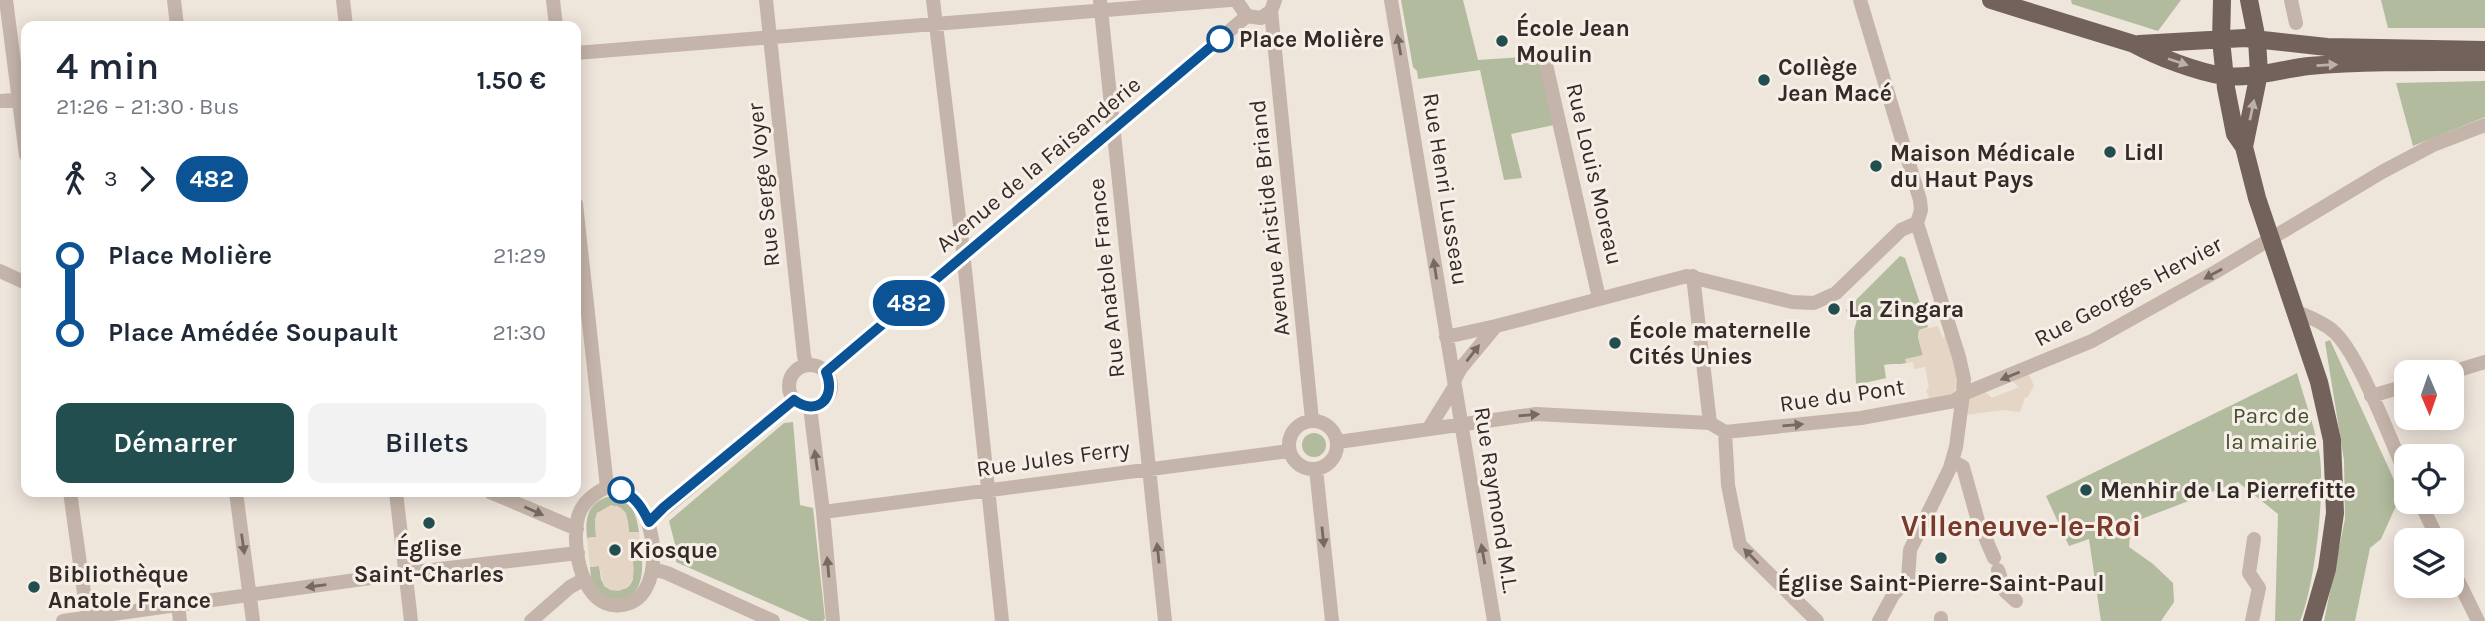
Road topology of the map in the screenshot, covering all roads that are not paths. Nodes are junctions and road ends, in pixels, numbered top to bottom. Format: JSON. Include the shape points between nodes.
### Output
{"nodes":[{"id":1,"x":6,"y":0,"type":"edge"},
{"id":2,"x":174,"y":0,"type":"edge"},
{"id":3,"x":343,"y":0,"type":"edge"},
{"id":4,"x":553,"y":0,"type":"edge"},
{"id":5,"x":766,"y":0,"type":"edge"},
{"id":6,"x":933,"y":0,"type":"edge"},
{"id":7,"x":1230,"y":0,"type":"edge"},
{"id":8,"x":1236,"y":0,"type":"edge"},
{"id":9,"x":1391,"y":0,"type":"edge"},
{"id":10,"x":1860,"y":0,"type":"edge"},
{"id":11,"x":1991,"y":0,"type":"edge"},
{"id":12,"x":2221,"y":0,"type":"edge"},
{"id":13,"x":2249,"y":0,"type":"edge"},
{"id":14,"x":2291,"y":0,"type":"edge"},
{"id":15,"x":1100,"y":5,"type":"edge"},
{"id":16,"x":1273,"y":6,"type":"edge"},
{"id":17,"x":1247,"y":16,"type":"junction"},
{"id":18,"x":176,"y":21,"type":"edge"},
{"id":19,"x":345,"y":21,"type":"edge"},
{"id":20,"x":555,"y":21,"type":"edge"},
{"id":21,"x":2296,"y":23,"type":"dead end"},
{"id":22,"x":935,"y":24,"type":"junction"},
{"id":23,"x":770,"y":38,"type":"junction"},
{"id":24,"x":2221,"y":40,"type":"junction"},
{"id":25,"x":2257,"y":40,"type":"junction"},
{"id":26,"x":2134,"y":44,"type":"junction"},
{"id":27,"x":2485,"y":50,"type":"edge"},
{"id":28,"x":581,"y":53,"type":"edge"},
{"id":29,"x":1545,"y":60,"type":"dead end"},
{"id":30,"x":2485,"y":62,"type":"edge"},
{"id":31,"x":2259,"y":73,"type":"junction"},
{"id":32,"x":2224,"y":76,"type":"junction"},
{"id":33,"x":21,"y":87,"type":"edge"},
{"id":34,"x":21,"y":99,"type":"edge"},
{"id":35,"x":0,"y":101,"type":"edge"},
{"id":36,"x":2485,"y":125,"type":"edge"},
{"id":37,"x":1113,"y":129,"type":"junction"},
{"id":38,"x":2244,"y":146,"type":"junction"},
{"id":39,"x":1917,"y":223,"type":"junction"},
{"id":40,"x":2272,"y":239,"type":"junction"},
{"id":41,"x":581,"y":250,"type":"edge"},
{"id":42,"x":963,"y":257,"type":"junction"},
{"id":43,"x":0,"y":271,"type":"edge"},
{"id":44,"x":1693,"y":276,"type":"junction"},
{"id":45,"x":21,"y":281,"type":"edge"},
{"id":46,"x":1600,"y":298,"type":"junction"},
{"id":47,"x":2295,"y":311,"type":"junction"},
{"id":48,"x":1496,"y":326,"type":"junction"},
{"id":49,"x":1446,"y":337,"type":"junction"},
{"id":50,"x":2485,"y":362,"type":"edge"},
{"id":51,"x":807,"y":365,"type":"junction"},
{"id":52,"x":2464,"y":368,"type":"edge"},
{"id":53,"x":826,"y":372,"type":"junction"},
{"id":54,"x":1454,"y":384,"type":"junction"},
{"id":55,"x":2394,"y":389,"type":"edge"},
{"id":56,"x":1963,"y":394,"type":"junction"},
{"id":57,"x":2371,"y":396,"type":"junction"},
{"id":58,"x":794,"y":400,"type":"junction"},
{"id":59,"x":810,"y":407,"type":"junction"},
{"id":60,"x":1312,"y":420,"type":"junction"},
{"id":61,"x":1710,"y":423,"type":"junction"},
{"id":62,"x":1462,"y":424,"type":"junction"},
{"id":63,"x":1429,"y":429,"type":"junction"},
{"id":64,"x":1725,"y":432,"type":"junction"},
{"id":65,"x":1338,"y":442,"type":"junction"},
{"id":66,"x":2394,"y":447,"type":"edge"},
{"id":67,"x":1289,"y":450,"type":"junction"},
{"id":68,"x":1952,"y":461,"type":"junction"},
{"id":69,"x":1149,"y":468,"type":"junction"},
{"id":70,"x":1316,"y":469,"type":"junction"},
{"id":71,"x":607,"y":487,"type":"junction"},
{"id":72,"x":986,"y":490,"type":"junction"},
{"id":73,"x":72,"y":497,"type":"edge"},
{"id":74,"x":237,"y":497,"type":"edge"},
{"id":75,"x":397,"y":497,"type":"edge"},
{"id":76,"x":502,"y":497,"type":"edge"},
{"id":77,"x":823,"y":512,"type":"junction"},
{"id":78,"x":649,"y":522,"type":"junction"},
{"id":79,"x":577,"y":529,"type":"junction"},
{"id":80,"x":2254,"y":539,"type":"dead end"},
{"id":81,"x":578,"y":554,"type":"junction"},
{"id":82,"x":653,"y":569,"type":"junction"},
{"id":83,"x":406,"y":573,"type":"junction"},
{"id":84,"x":583,"y":580,"type":"junction"},
{"id":85,"x":2464,"y":592,"type":"edge"},
{"id":86,"x":250,"y":596,"type":"junction"},
{"id":87,"x":2016,"y":601,"type":"dead end"},
{"id":88,"x":178,"y":605,"type":"junction"},
{"id":89,"x":621,"y":606,"type":"junction"},
{"id":90,"x":88,"y":619,"type":"edge"},
{"id":91,"x":63,"y":621,"type":"edge"},
{"id":92,"x":180,"y":621,"type":"edge"},
{"id":93,"x":253,"y":621,"type":"edge"},
{"id":94,"x":411,"y":621,"type":"edge"},
{"id":95,"x":531,"y":621,"type":"edge"},
{"id":96,"x":623,"y":621,"type":"edge"},
{"id":97,"x":773,"y":621,"type":"edge"},
{"id":98,"x":833,"y":621,"type":"edge"},
{"id":99,"x":1002,"y":621,"type":"edge"},
{"id":100,"x":1166,"y":621,"type":"edge"},
{"id":101,"x":1332,"y":621,"type":"edge"},
{"id":102,"x":1494,"y":621,"type":"edge"},
{"id":103,"x":1817,"y":621,"type":"edge"},
{"id":104,"x":1879,"y":621,"type":"edge"},
{"id":105,"x":2252,"y":621,"type":"edge"},
{"id":106,"x":2312,"y":621,"type":"edge"},
{"id":107,"x":2478,"y":621,"type":"edge"}],
"edges":[{"from":1,"to":33,"type":"street"},
{"from":2,"to":18,"type":"street"},
{"from":3,"to":19,"type":"street"},
{"from":4,"to":20,"type":"street"},
{"from":5,"to":23,"type":"street","name":"Rue Serge Voyer"},
{"from":6,"to":22,"type":"street"},
{"from":7,"to":15,"type":"street"},
{"from":8,"to":17,"type":"street"},
{"from":49,"to":9,"type":"street","name":"Rue Henri Lusseau","one_way":true},
{"from":10,"to":39,"type":"street","via":[[1920,200]]},
{"from":11,"to":26,"type":"main road"},
{"from":12,"to":24,"type":"main road"},
{"from":13,"to":25,"type":"main road"},
{"from":14,"to":21,"type":"street"},
{"from":15,"to":22,"type":"street"},
{"from":15,"to":37,"type":"street","name":"Rue Anatole France"},
{"from":16,"to":17,"type":"street","via":[[1261,18]]},
{"from":16,"to":60,"type":"street","name":"Avenue Aristide Briand"},
{"from":17,"to":37,"type":"street","name":"Avenue de la Faisanderie"},
{"from":22,"to":23,"type":"street"},
{"from":22,"to":42,"type":"street"},
{"from":23,"to":28,"type":"street"},
{"from":23,"to":51,"type":"street","name":"Rue Serge Voyer"},
{"from":24,"to":25,"type":"main road"},
{"from":24,"to":26,"type":"main road"},
{"from":24,"to":32,"type":"main road"},
{"from":25,"to":27,"type":"main road","via":[[2328,47]]},
{"from":25,"to":31,"type":"main road"},
{"from":26,"to":32,"type":"main road","one_way":true},
{"from":29,"to":46,"type":"street","name":"Rue Louis Moreau"},
{"from":31,"to":30,"type":"main road","one_way":true,"via":[[2403,61]]},
{"from":31,"to":32,"type":"main road"},
{"from":38,"to":31,"type":"main road","one_way":true},
{"from":32,"to":38,"type":"main road","via":[[2235,134]]},
{"from":34,"to":35,"type":"street"},
{"from":36,"to":40,"type":"street","name":"Rue Georges Hervier","via":[[2382,172]]},
{"from":37,"to":42,"type":"street","name":"Avenue de la Faisanderie"},
{"from":37,"to":69,"type":"street","name":"Rue Anatole France"},
{"from":38,"to":40,"type":"main road","via":[[2256,198]]},
{"from":39,"to":44,"type":"street","via":[[1901,230],[1836,293],[1814,303],[1792,302]]},
{"from":39,"to":56,"type":"street","via":[[1959,357]]},
{"from":40,"to":47,"type":"main road"},
{"from":40,"to":56,"type":"street","name":"Rue Georges Hervier","one_way":true,"via":[[2092,341]]},
{"from":41,"to":71,"type":"street"},
{"from":42,"to":53,"type":"street","name":"Avenue de la Faisanderie"},
{"from":42,"to":72,"type":"street"},
{"from":43,"to":45,"type":"street"},
{"from":44,"to":46,"type":"street"},
{"from":44,"to":61,"type":"street"},
{"from":46,"to":48,"type":"street"},
{"from":47,"to":57,"type":"street","via":[[2335,332]]},
{"from":47,"to":106,"type":"main road","via":[[2319,382],[2336,480],[2327,569]]},
{"from":48,"to":49,"type":"street"},
{"from":54,"to":48,"type":"street","one_way":true,"via":[[1461,368]]},
{"from":49,"to":54,"type":"street","name":"Rue Henri Lusseau"},
{"from":50,"to":52,"type":"street"},
{"from":51,"to":53,"type":"street"},
{"from":51,"to":58,"type":"street","via":[[796,369],[790,378]]},
{"from":53,"to":59,"type":"street","via":[[829,394]]},
{"from":54,"to":62,"type":"street","name":"Rue Raymond M.L."},
{"from":54,"to":63,"type":"street"},
{"from":55,"to":57,"type":"street"},
{"from":64,"to":56,"type":"street","name":"Rue du Pont","one_way":true,"via":[[1861,418],[1954,401]]},
{"from":56,"to":68,"type":"street"},
{"from":57,"to":66,"type":"street"},
{"from":58,"to":59,"type":"street"},
{"from":58,"to":78,"type":"street"},
{"from":77,"to":59,"type":"street","one_way":true},
{"from":60,"to":65,"type":"street","via":[[1327,424]]},
{"from":60,"to":67,"type":"street","via":[[1293,430]]},
{"from":62,"to":61,"type":"street","one_way":true,"via":[[1536,414]]},
{"from":61,"to":64,"type":"street"},
{"from":62,"to":63,"type":"street"},
{"from":102,"to":62,"type":"street","name":"Rue Raymond M.L.","one_way":true},
{"from":63,"to":65,"type":"street"},
{"from":103,"to":64,"type":"street","one_way":true,"via":[[1740,545],[1728,485]]},
{"from":65,"to":70,"type":"street","via":[[1330,463]]},
{"from":67,"to":69,"type":"street","name":"Rue Jules Ferry"},
{"from":67,"to":70,"type":"street","via":[[1296,463]]},
{"from":68,"to":87,"type":"street","via":[[1963,467],[1978,521],[2006,591]]},
{"from":68,"to":104,"type":"street","via":[[1910,550],[1908,579]]},
{"from":69,"to":72,"type":"street","name":"Rue Jules Ferry"},
{"from":100,"to":69,"type":"street","name":"Rue Anatole France","one_way":true},
{"from":70,"to":101,"type":"street","one_way":true},
{"from":71,"to":78,"type":"street","via":[[632,495]]},
{"from":71,"to":79,"type":"street","via":[[585,503]]},
{"from":72,"to":77,"type":"street","name":"Rue Jules Ferry"},
{"from":72,"to":99,"type":"street"},
{"from":73,"to":90,"type":"street"},
{"from":74,"to":86,"type":"street","one_way":true},
{"from":75,"to":83,"type":"street"},
{"from":76,"to":79,"type":"street","one_way":true},
{"from":98,"to":77,"type":"street","one_way":true},
{"from":78,"to":82,"type":"street"},
{"from":79,"to":81,"type":"street"},
{"from":80,"to":105,"type":"street","via":[[2249,573],[2259,588]]},
{"from":81,"to":83,"type":"street"},
{"from":81,"to":84,"type":"street"},
{"from":82,"to":89,"type":"street","via":[[642,593]]},
{"from":82,"to":97,"type":"street"},
{"from":83,"to":86,"type":"street","one_way":true},
{"from":83,"to":94,"type":"street"},
{"from":84,"to":89,"type":"street","via":[[596,598]]},
{"from":84,"to":95,"type":"street"},
{"from":85,"to":107,"type":"street"},
{"from":86,"to":88,"type":"street"},
{"from":86,"to":93,"type":"street"},
{"from":88,"to":90,"type":"street"},
{"from":88,"to":92,"type":"street"},
{"from":89,"to":96,"type":"street"},
{"from":90,"to":91,"type":"street"}]}
